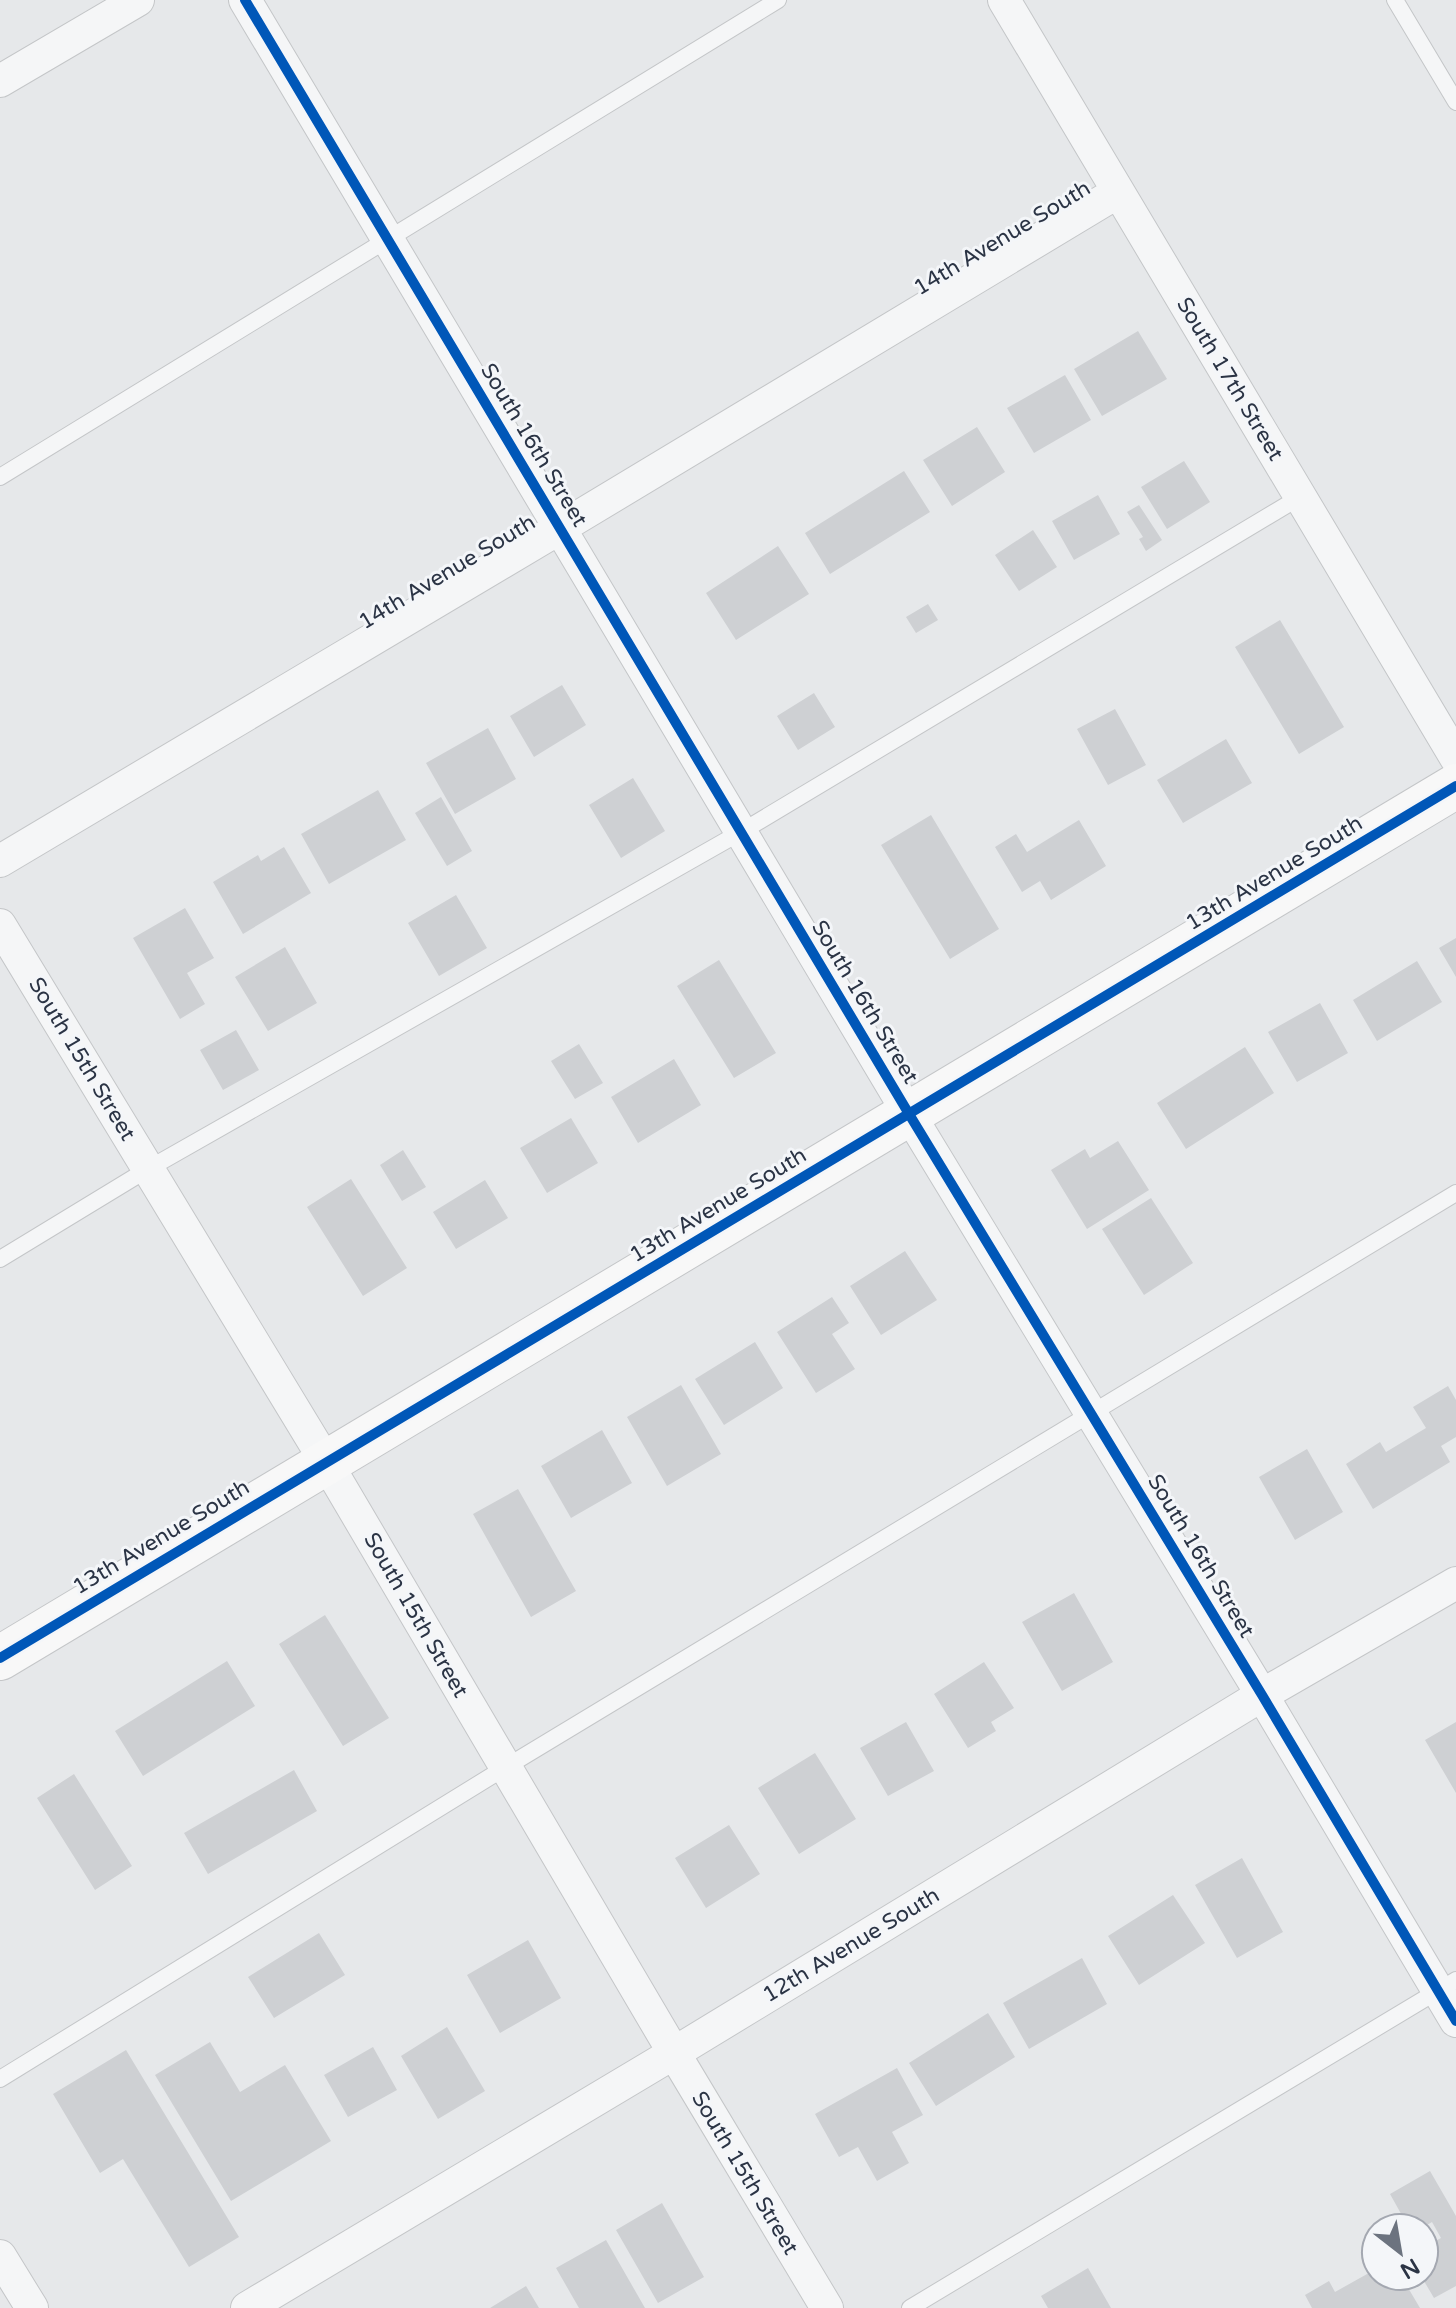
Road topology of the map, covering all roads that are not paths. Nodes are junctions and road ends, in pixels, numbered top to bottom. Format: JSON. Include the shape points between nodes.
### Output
{"nodes":[{"id":1,"x":138,"y":0,"type":"edge"},
{"id":2,"x":245,"y":0,"type":"edge"},
{"id":3,"x":778,"y":0,"type":"edge"},
{"id":4,"x":1004,"y":0,"type":"edge"},
{"id":5,"x":1395,"y":0,"type":"edge"},
{"id":6,"x":0,"y":81,"type":"edge"},
{"id":7,"x":1456,"y":102,"type":"edge"},
{"id":8,"x":1118,"y":192,"type":"junction"},
{"id":9,"x":389,"y":241,"type":"junction"},
{"id":10,"x":0,"y":477,"type":"edge"},
{"id":11,"x":1300,"y":497,"type":"junction"},
{"id":12,"x":560,"y":528,"type":"junction"},
{"id":13,"x":1456,"y":758,"type":"edge"},
{"id":14,"x":1456,"y":786,"type":"edge"},
{"id":15,"x":741,"y":832,"type":"junction"},
{"id":16,"x":0,"y":861,"type":"edge"},
{"id":17,"x":0,"y":925,"type":"edge"},
{"id":18,"x":909,"y":1114,"type":"junction"},
{"id":19,"x":148,"y":1169,"type":"junction"},
{"id":20,"x":1456,"y":1193,"type":"edge"},
{"id":21,"x":0,"y":1259,"type":"edge"},
{"id":22,"x":1092,"y":1415,"type":"junction"},
{"id":23,"x":326,"y":1462,"type":"junction"},
{"id":24,"x":1456,"y":1583,"type":"edge"},
{"id":25,"x":0,"y":1658,"type":"edge"},
{"id":26,"x":1262,"y":1695,"type":"junction"},
{"id":27,"x":506,"y":1767,"type":"junction"},
{"id":28,"x":1447,"y":1985,"type":"edge"},
{"id":29,"x":1456,"y":2021,"type":"edge"},
{"id":30,"x":674,"y":2053,"type":"junction"},
{"id":31,"x":0,"y":2079,"type":"edge"},
{"id":32,"x":0,"y":2256,"type":"edge"},
{"id":33,"x":32,"y":2308,"type":"edge"},
{"id":34,"x":247,"y":2308,"type":"edge"},
{"id":35,"x":827,"y":2308,"type":"edge"},
{"id":36,"x":910,"y":2308,"type":"edge"}],
"edges":[{"from":1,"to":6,"type":"street"},
{"from":2,"to":9,"type":"street","name":"South 16th Street"},
{"from":3,"to":9,"type":"lane"},
{"from":4,"to":8,"type":"street","name":"South 17th Street"},
{"from":5,"to":7,"type":"lane"},
{"from":8,"to":11,"type":"street","name":"South 17th Street"},
{"from":8,"to":12,"type":"street","name":"14th Avenue South"},
{"from":9,"to":10,"type":"lane"},
{"from":9,"to":12,"type":"street","name":"South 16th Street"},
{"from":11,"to":13,"type":"street","name":"South 17th Street"},
{"from":11,"to":15,"type":"lane"},
{"from":12,"to":15,"type":"street","name":"South 16th Street"},
{"from":12,"to":16,"type":"street","name":"14th Avenue South"},
{"from":14,"to":18,"type":"street","name":"13th Avenue South"},
{"from":15,"to":18,"type":"street","name":"South 16th Street"},
{"from":15,"to":19,"type":"lane"},
{"from":17,"to":19,"type":"street","name":"South 15th Street"},
{"from":18,"to":22,"type":"street","name":"South 16th Street"},
{"from":18,"to":23,"type":"street","name":"13th Avenue South"},
{"from":19,"to":21,"type":"lane"},
{"from":19,"to":23,"type":"street","name":"South 15th Street"},
{"from":20,"to":22,"type":"lane"},
{"from":22,"to":26,"type":"street","name":"South 16th Street"},
{"from":22,"to":27,"type":"lane"},
{"from":23,"to":25,"type":"street","name":"13th Avenue South"},
{"from":23,"to":27,"type":"street","name":"South 15th Street"},
{"from":24,"to":26,"type":"street","name":"12th Avenue South"},
{"from":26,"to":28,"type":"street","name":"South 16th Street"},
{"from":26,"to":30,"type":"street","name":"12th Avenue South"},
{"from":27,"to":30,"type":"street","name":"South 15th Street"},
{"from":27,"to":31,"type":"lane"},
{"from":28,"to":29,"type":"street","name":"South 16th Street"},
{"from":28,"to":36,"type":"lane"},
{"from":30,"to":34,"type":"street","name":"12th Avenue South"},
{"from":30,"to":35,"type":"street","name":"South 15th Street"},
{"from":32,"to":33,"type":"street"}]}
